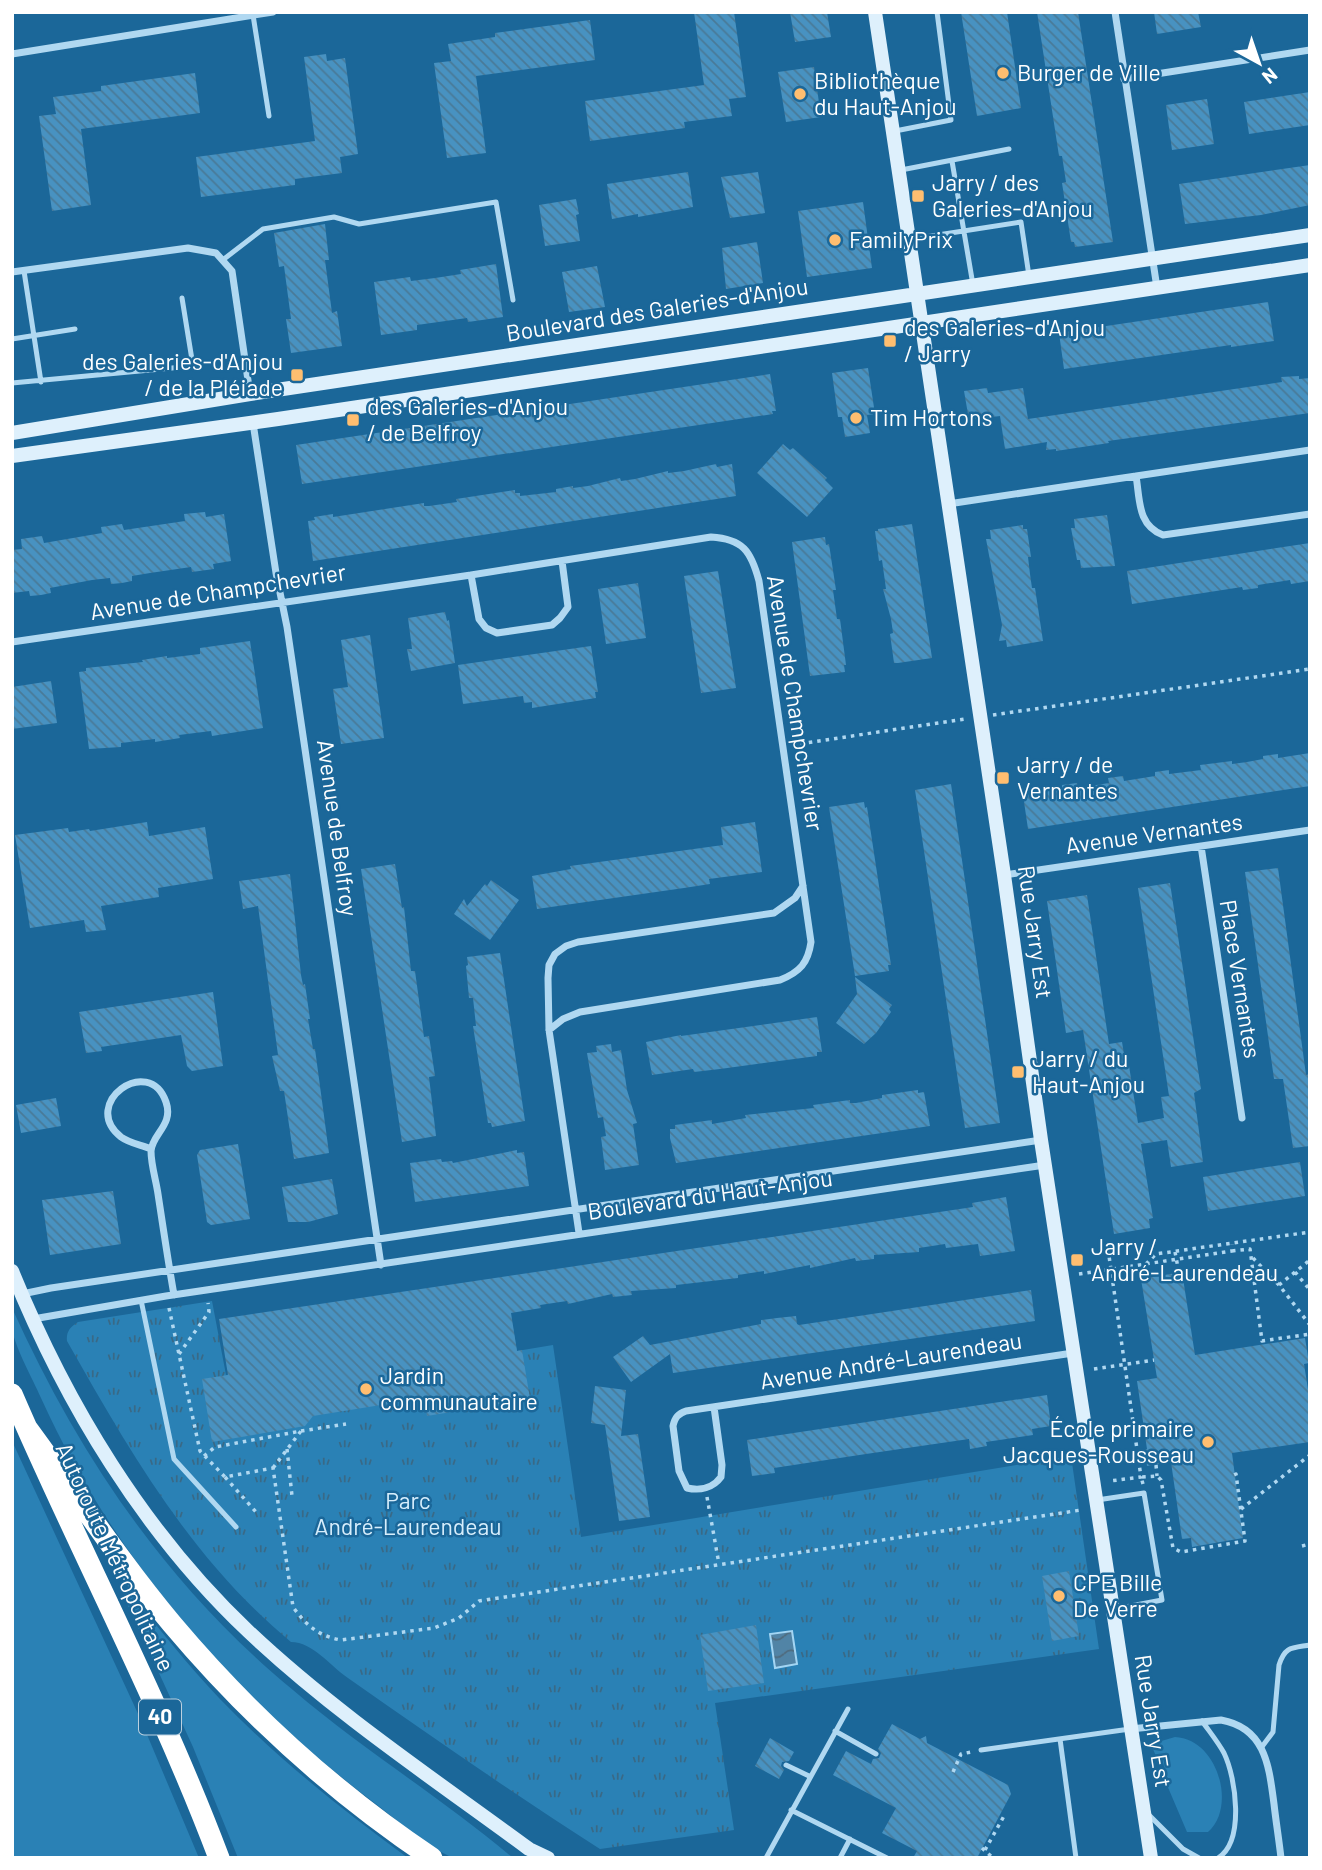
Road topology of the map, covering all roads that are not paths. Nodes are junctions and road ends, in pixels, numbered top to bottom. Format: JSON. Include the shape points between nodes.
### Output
{"nodes":[{"id":1,"x":273,"y":12,"type":"edge"},
{"id":2,"x":874,"y":12,"type":"edge"},
{"id":3,"x":937,"y":12,"type":"edge"},
{"id":4,"x":1115,"y":12,"type":"edge"},
{"id":5,"x":253,"y":15,"type":"junction"},
{"id":6,"x":214,"y":16,"type":"edge"},
{"id":7,"x":1310,"y":51,"type":"edge"},
{"id":8,"x":12,"y":54,"type":"edge"},
{"id":9,"x":1124,"y":79,"type":"junction"},
{"id":10,"x":269,"y":116,"type":"dead end"},
{"id":11,"x":892,"y":132,"type":"junction"},
{"id":12,"x":1009,"y":149,"type":"dead end"},
{"id":13,"x":952,"y":161,"type":"junction"},
{"id":14,"x":898,"y":171,"type":"junction"},
{"id":15,"x":966,"y":230,"type":"junction"},
{"id":16,"x":1310,"y":235,"type":"edge"},
{"id":17,"x":909,"y":239,"type":"junction"},
{"id":18,"x":1153,"y":258,"type":"junction"},
{"id":19,"x":224,"y":259,"type":"junction"},
{"id":20,"x":1310,"y":265,"type":"edge"},
{"id":21,"x":24,"y":271,"type":"junction"},
{"id":22,"x":12,"y":272,"type":"edge"},
{"id":23,"x":1029,"y":276,"type":"junction"},
{"id":24,"x":974,"y":285,"type":"junction"},
{"id":25,"x":1157,"y":288,"type":"junction"},
{"id":26,"x":916,"y":294,"type":"junction"},
{"id":27,"x":182,"y":298,"type":"dead end"},
{"id":28,"x":513,"y":300,"type":"dead end"},
{"id":29,"x":921,"y":323,"type":"junction"},
{"id":30,"x":75,"y":329,"type":"dead end"},
{"id":31,"x":34,"y":335,"type":"junction"},
{"id":32,"x":12,"y":339,"type":"edge"},
{"id":33,"x":41,"y":382,"type":"junction"},
{"id":34,"x":12,"y":383,"type":"edge"},
{"id":35,"x":250,"y":394,"type":"junction"},
{"id":36,"x":253,"y":423,"type":"junction"},
{"id":37,"x":12,"y":433,"type":"edge"},
{"id":38,"x":1310,"y":450,"type":"edge"},
{"id":39,"x":12,"y":456,"type":"edge"},
{"id":40,"x":1136,"y":476,"type":"junction"},
{"id":41,"x":948,"y":505,"type":"junction"},
{"id":42,"x":1310,"y":514,"type":"edge"},
{"id":43,"x":562,"y":561,"type":"junction"},
{"id":44,"x":471,"y":575,"type":"junction"},
{"id":45,"x":282,"y":602,"type":"junction"},
{"id":46,"x":12,"y":642,"type":"edge"},
{"id":47,"x":1310,"y":830,"type":"edge"},
{"id":48,"x":1200,"y":846,"type":"junction"},
{"id":49,"x":1004,"y":875,"type":"junction"},
{"id":50,"x":803,"y":886,"type":"junction"},
{"id":51,"x":549,"y":1030,"type":"junction"},
{"id":52,"x":1242,"y":1118,"type":"dead end"},
{"id":53,"x":1041,"y":1140,"type":"junction"},
{"id":54,"x":151,"y":1149,"type":"junction"},
{"id":55,"x":1045,"y":1165,"type":"junction"},
{"id":56,"x":575,"y":1208,"type":"junction"},
{"id":57,"x":579,"y":1233,"type":"junction"},
{"id":58,"x":378,"y":1239,"type":"junction"},
{"id":59,"x":381,"y":1265,"type":"junction"},
{"id":60,"x":170,"y":1270,"type":"junction"},
{"id":61,"x":12,"y":1271,"type":"edge"},
{"id":62,"x":22,"y":1294,"type":"junction"},
{"id":63,"x":170,"y":1295,"type":"junction"},
{"id":64,"x":141,"y":1300,"type":"junction"},
{"id":65,"x":33,"y":1319,"type":"junction"},
{"id":66,"x":1074,"y":1353,"type":"junction"},
{"id":67,"x":12,"y":1394,"type":"edge"},
{"id":68,"x":714,"y":1407,"type":"junction"},
{"id":69,"x":27,"y":1428,"type":"junction"},
{"id":70,"x":1096,"y":1500,"type":"junction"},
{"id":71,"x":236,"y":1527,"type":"dead end"},
{"id":72,"x":1112,"y":1609,"type":"junction"},
{"id":73,"x":1310,"y":1645,"type":"edge"},
{"id":74,"x":848,"y":1709,"type":"dead end"},
{"id":75,"x":1202,"y":1721,"type":"junction"},
{"id":76,"x":1130,"y":1729,"type":"junction"},
{"id":77,"x":835,"y":1731,"type":"junction"},
{"id":78,"x":1060,"y":1739,"type":"junction"},
{"id":79,"x":1261,"y":1748,"type":"junction"},
{"id":80,"x":981,"y":1750,"type":"dead end"},
{"id":81,"x":876,"y":1754,"type":"dead end"},
{"id":82,"x":786,"y":1765,"type":"dead end"},
{"id":83,"x":809,"y":1776,"type":"junction"},
{"id":84,"x":1144,"y":1809,"type":"junction"},
{"id":85,"x":792,"y":1810,"type":"junction"},
{"id":86,"x":850,"y":1839,"type":"junction"},
{"id":87,"x":533,"y":1853,"type":"edge"},
{"id":88,"x":219,"y":1858,"type":"edge"},
{"id":89,"x":432,"y":1858,"type":"edge"},
{"id":90,"x":548,"y":1858,"type":"edge"},
{"id":91,"x":766,"y":1858,"type":"edge"},
{"id":92,"x":841,"y":1858,"type":"edge"},
{"id":93,"x":887,"y":1858,"type":"edge"},
{"id":94,"x":1076,"y":1858,"type":"edge"},
{"id":95,"x":1151,"y":1858,"type":"edge"},
{"id":96,"x":1199,"y":1858,"type":"edge"},
{"id":97,"x":1218,"y":1858,"type":"edge"},
{"id":98,"x":1281,"y":1858,"type":"edge"}],
"edges":[{"from":1,"to":5,"type":"street"},
{"from":2,"to":11,"type":"street","name":"Rue Jarry Est"},
{"from":3,"to":11,"type":"lane","via":[[951,120]]},
{"from":4,"to":9,"type":"street"},
{"from":5,"to":6,"type":"street"},
{"from":5,"to":10,"type":"lane"},
{"from":6,"to":8,"type":"street"},
{"from":7,"to":9,"type":"street"},
{"from":9,"to":18,"type":"street"},
{"from":11,"to":14,"type":"street","name":"Rue Jarry Est"},
{"from":12,"to":13,"type":"lane"},
{"from":13,"to":14,"type":"lane"},
{"from":13,"to":15,"type":"lane"},
{"from":14,"to":17,"type":"street","name":"Rue Jarry Est"},
{"from":15,"to":17,"type":"lane"},
{"from":15,"to":23,"type":"lane","via":[[1021,222]]},
{"from":15,"to":24,"type":"lane"},
{"from":16,"to":18,"type":"street","name":"Boulevard des Galeries-d'Anjou"},
{"from":17,"to":26,"type":"street","name":"Rue Jarry Est"},
{"from":18,"to":23,"type":"street","name":"Boulevard des Galeries-d'Anjou"},
{"from":18,"to":25,"type":"street"},
{"from":19,"to":21,"type":"street","via":[[208,249],[188,248]]},
{"from":19,"to":28,"type":"lane","via":[[263,229],[334,217],[359,224],[496,202]]},
{"from":19,"to":35,"type":"street","via":[[236,285]]},
{"from":20,"to":25,"type":"street"},
{"from":21,"to":22,"type":"street"},
{"from":21,"to":31,"type":"lane"},
{"from":23,"to":24,"type":"street","name":"Boulevard des Galeries-d'Anjou"},
{"from":24,"to":26,"type":"street","name":"Boulevard des Galeries-d'Anjou"},
{"from":25,"to":29,"type":"street"},
{"from":26,"to":29,"type":"street","name":"Rue Jarry Est"},
{"from":26,"to":35,"type":"street","name":"Boulevard des Galeries-d'Anjou"},
{"from":27,"to":33,"type":"lane","via":[[193,366]]},
{"from":29,"to":36,"type":"street"},
{"from":29,"to":41,"type":"street","name":"Rue Jarry Est"},
{"from":30,"to":31,"type":"lane"},
{"from":31,"to":32,"type":"lane"},
{"from":31,"to":33,"type":"lane"},
{"from":33,"to":34,"type":"lane"},
{"from":35,"to":37,"type":"street","name":"Boulevard des Galeries-d'Anjou"},
{"from":36,"to":39,"type":"street"},
{"from":36,"to":45,"type":"street","name":"Avenue de Belfroy"},
{"from":38,"to":40,"type":"street"},
{"from":40,"to":41,"type":"street"},
{"from":40,"to":42,"type":"street","via":[[1142,517],[1147,526],[1163,535]]},
{"from":41,"to":49,"type":"street","name":"Rue Jarry Est"},
{"from":43,"to":44,"type":"street","name":"Avenue de Champchevrier"},
{"from":43,"to":44,"type":"street","via":[[568,607],[552,625],[498,633],[486,628],[479,619]]},
{"from":43,"to":50,"type":"street","name":"Avenue de Champchevrier","via":[[712,537],[727,538],[744,547],[759,581]]},
{"from":44,"to":45,"type":"street","name":"Avenue de Champchevrier"},
{"from":45,"to":46,"type":"street","name":"Avenue de Champchevrier"},
{"from":45,"to":58,"type":"street","name":"Avenue de Belfroy"},
{"from":47,"to":48,"type":"street","name":"Avenue Vernantes"},
{"from":48,"to":49,"type":"street","name":"Avenue Vernantes"},
{"from":48,"to":52,"type":"street","name":"Place Vernantes"},
{"from":49,"to":53,"type":"street","name":"Rue Jarry Est"},
{"from":50,"to":51,"type":"street","via":[[774,913],[566,946],[549,965]]},
{"from":50,"to":51,"type":"street","name":"Avenue de Champchevrier","via":[[811,942],[804,965],[793,975],[580,1012]]},
{"from":51,"to":56,"type":"street"},
{"from":53,"to":55,"type":"street","name":"Rue Jarry Est"},
{"from":53,"to":56,"type":"street","name":"Boulevard du Haut-Anjou"},
{"from":54,"to":54,"type":"street","via":[[166,1122],[165,1099],[156,1087],[129,1083],[116,1091],[110,1102],[111,1125],[124,1139]]},
{"from":54,"to":60,"type":"street"},
{"from":55,"to":57,"type":"street","name":"Boulevard du Haut-Anjou"},
{"from":55,"to":66,"type":"street","name":"Rue Jarry Est"},
{"from":56,"to":57,"type":"street"},
{"from":56,"to":58,"type":"street","name":"Boulevard du Haut-Anjou"},
{"from":57,"to":59,"type":"street","name":"Boulevard du Haut-Anjou"},
{"from":58,"to":59,"type":"street"},
{"from":58,"to":60,"type":"street","name":"Boulevard du Haut-Anjou"},
{"from":59,"to":63,"type":"street","name":"Boulevard du Haut-Anjou"},
{"from":60,"to":62,"type":"street","name":"Boulevard du Haut-Anjou"},
{"from":60,"to":63,"type":"street"},
{"from":61,"to":62,"type":"street"},
{"from":62,"to":65,"type":"street"},
{"from":63,"to":64,"type":"street","name":"Boulevard du Haut-Anjou"},
{"from":64,"to":65,"type":"street","name":"Boulevard du Haut-Anjou"},
{"from":64,"to":71,"type":"lane","via":[[174,1459]]},
{"from":65,"to":87,"type":"street","via":[[73,1398],[125,1484],[213,1595],[312,1687]]},
{"from":66,"to":68,"type":"street","name":"Avenue André-Laurendeau"},
{"from":66,"to":70,"type":"street","name":"Rue Jarry Est"},
{"from":67,"to":69,"type":"highway","name":"Autoroute Métropolitaine","number":"40"},
{"from":68,"to":68,"type":"street","name":"Avenue André-Laurendeau","via":[[674,1419],[678,1471],[687,1488],[717,1483],[722,1471]]},
{"from":69,"to":88,"type":"highway","name":"Autoroute Métropolitaine","number":"40","via":[[167,1732]]},
{"from":69,"to":89,"type":"highway","via":[[153,1602],[218,1675],[307,1762]]},
{"from":70,"to":72,"type":"street","name":"Rue Jarry Est"},
{"from":70,"to":72,"type":"lane","via":[[1144,1493],[1161,1600]]},
{"from":72,"to":76,"type":"street","name":"Rue Jarry Est"},
{"from":73,"to":79,"type":"lane","via":[[1282,1655],[1273,1732]]},
{"from":74,"to":77,"type":"lane"},
{"from":75,"to":76,"type":"street"},
{"from":75,"to":79,"type":"street","via":[[1237,1724]]},
{"from":75,"to":97,"type":"lane","via":[[1223,1752],[1236,1811],[1232,1842]]},
{"from":76,"to":78,"type":"lane"},
{"from":76,"to":84,"type":"street","name":"Rue Jarry Est"},
{"from":77,"to":81,"type":"lane"},
{"from":77,"to":83,"type":"lane"},
{"from":78,"to":80,"type":"lane"},
{"from":78,"to":94,"type":"lane"},
{"from":79,"to":98,"type":"street","via":[[1269,1769]]},
{"from":82,"to":83,"type":"lane"},
{"from":83,"to":85,"type":"lane"},
{"from":84,"to":95,"type":"street","name":"Rue Jarry Est"},
{"from":84,"to":96,"type":"lane","via":[[1183,1849]]},
{"from":85,"to":86,"type":"lane"},
{"from":85,"to":91,"type":"lane"},
{"from":86,"to":92,"type":"lane"},
{"from":86,"to":93,"type":"lane"},
{"from":87,"to":90,"type":"street"}]}
